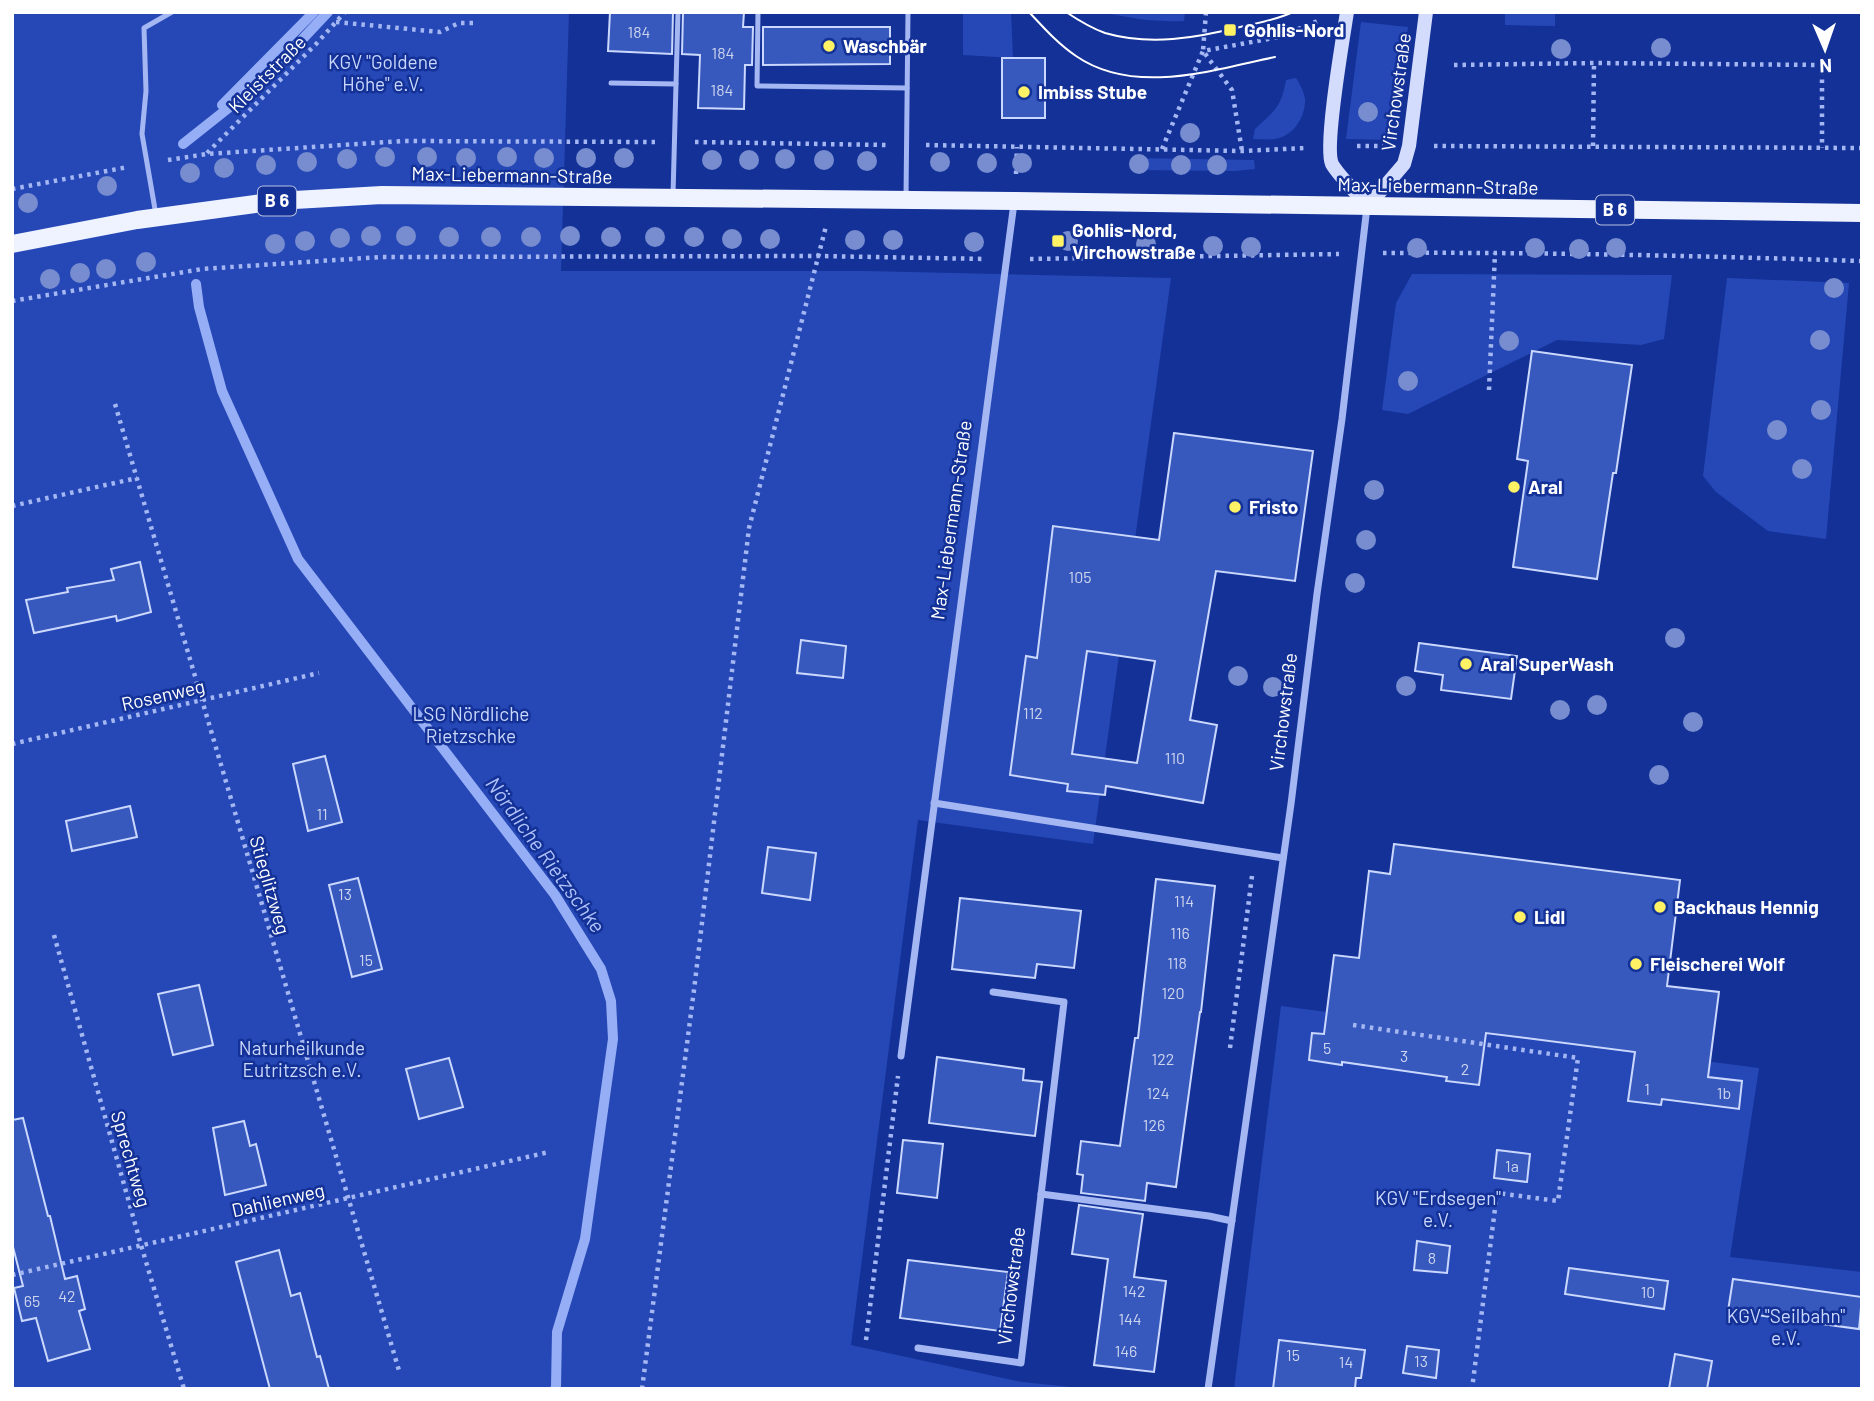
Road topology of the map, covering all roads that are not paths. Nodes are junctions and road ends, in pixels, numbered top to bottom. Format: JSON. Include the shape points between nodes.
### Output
{"nodes":[{"id":1,"x":172,"y":12,"type":"edge"},
{"id":2,"x":678,"y":12,"type":"edge"},
{"id":3,"x":758,"y":12,"type":"edge"},
{"id":4,"x":908,"y":12,"type":"edge"},
{"id":5,"x":1347,"y":12,"type":"edge"},
{"id":6,"x":1426,"y":12,"type":"edge"},
{"id":7,"x":611,"y":83,"type":"dead end"},
{"id":8,"x":676,"y":84,"type":"junction"},
{"id":9,"x":907,"y":88,"type":"junction"},
{"id":10,"x":673,"y":198,"type":"junction"},
{"id":11,"x":906,"y":200,"type":"junction"},
{"id":12,"x":1014,"y":201,"type":"junction"},
{"id":13,"x":1368,"y":206,"type":"junction"},
{"id":14,"x":1862,"y":213,"type":"edge"},
{"id":15,"x":157,"y":218,"type":"junction"},
{"id":16,"x":12,"y":244,"type":"edge"},
{"id":17,"x":934,"y":803,"type":"junction"},
{"id":18,"x":1283,"y":858,"type":"junction"},
{"id":19,"x":993,"y":992,"type":"dead end"},
{"id":20,"x":901,"y":1056,"type":"road end"},
{"id":21,"x":1041,"y":1194,"type":"junction"},
{"id":22,"x":1232,"y":1221,"type":"junction"},
{"id":23,"x":918,"y":1348,"type":"dead end"},
{"id":24,"x":1208,"y":1389,"type":"edge"}],
"edges":[{"from":1,"to":15,"type":"lane","via":[[144,28],[142,134]]},
{"from":2,"to":8,"type":"lane"},
{"from":3,"to":9,"type":"lane","via":[[757,86]]},
{"from":4,"to":9,"type":"lane"},
{"from":5,"to":13,"type":"main road","via":[[1331,163]]},
{"from":6,"to":13,"type":"main road","name":"Virchowstraße","via":[[1404,164]]},
{"from":7,"to":8,"type":"lane"},
{"from":8,"to":10,"type":"lane"},
{"from":9,"to":11,"type":"lane"},
{"from":10,"to":11,"type":"main road","name":"Max-Liebermann-Straße","number":"B 6"},
{"from":10,"to":15,"type":"main road","name":"Max-Liebermann-Straße","number":"B 6","via":[[382,195],[277,201]]},
{"from":11,"to":12,"type":"main road","name":"Max-Liebermann-Straße","number":"B 6"},
{"from":12,"to":13,"type":"main road","name":"Max-Liebermann-Straße","number":"B 6"},
{"from":12,"to":17,"type":"street","name":"Max-Liebermann-Straße"},
{"from":13,"to":14,"type":"main road","name":"Max-Liebermann-Straße","number":"B 6"},
{"from":13,"to":18,"type":"street","name":"Virchowstraße"},
{"from":15,"to":16,"type":"main road","name":"Max-Liebermann-Straße","number":"B 6"},
{"from":17,"to":18,"type":"street"},
{"from":17,"to":20,"type":"street","name":"Max-Liebermann-Straße"},
{"from":18,"to":22,"type":"street","name":"Virchowstraße"},
{"from":19,"to":21,"type":"street","name":"Virchowstraße","via":[[1064,1002]]},
{"from":21,"to":22,"type":"street"},
{"from":21,"to":23,"type":"street","name":"Virchowstraße","via":[[1021,1363]]},
{"from":22,"to":24,"type":"street","name":"Virchowstraße"}]}
